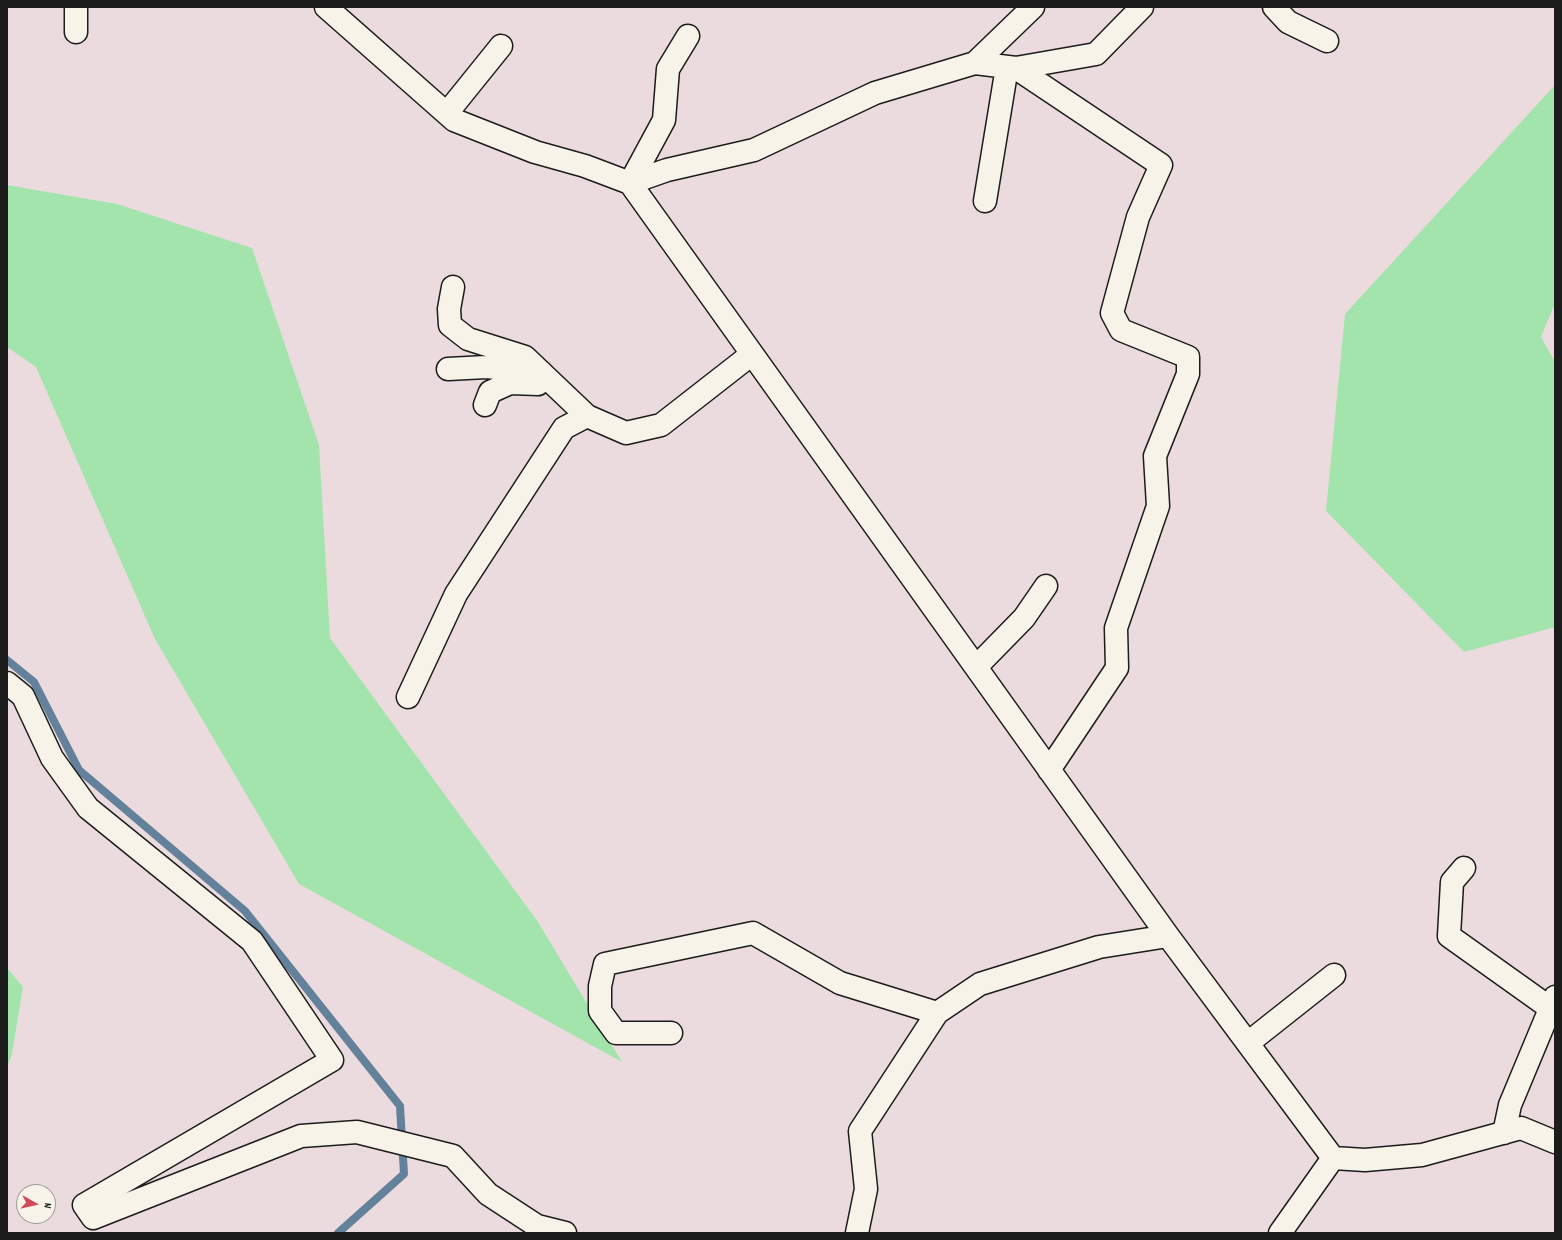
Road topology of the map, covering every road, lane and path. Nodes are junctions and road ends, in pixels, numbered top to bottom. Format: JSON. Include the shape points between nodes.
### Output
{"nodes":[{"id":1,"x":76,"y":7,"type":"edge"},
{"id":2,"x":326,"y":7,"type":"edge"},
{"id":3,"x":1033,"y":7,"type":"edge"},
{"id":4,"x":1142,"y":7,"type":"edge"},
{"id":5,"x":1274,"y":7,"type":"edge"},
{"id":6,"x":76,"y":32,"type":"dead end"},
{"id":7,"x":688,"y":36,"type":"dead end"},
{"id":8,"x":1327,"y":41,"type":"dead end"},
{"id":9,"x":501,"y":46,"type":"dead end"},
{"id":10,"x":975,"y":63,"type":"junction"},
{"id":11,"x":1012,"y":68,"type":"junction"},
{"id":12,"x":447,"y":113,"type":"junction"},
{"id":13,"x":630,"y":183,"type":"junction"},
{"id":14,"x":985,"y":201,"type":"dead end"},
{"id":15,"x":453,"y":287,"type":"dead end"},
{"id":16,"x":752,"y":354,"type":"junction"},
{"id":17,"x":448,"y":369,"type":"dead end"},
{"id":18,"x":548,"y":378,"type":"junction"},
{"id":19,"x":485,"y":405,"type":"dead end"},
{"id":20,"x":587,"y":416,"type":"junction"},
{"id":21,"x":1046,"y":586,"type":"dead end"},
{"id":22,"x":976,"y":667,"type":"junction"},
{"id":23,"x":7,"y":683,"type":"edge"},
{"id":24,"x":408,"y":697,"type":"dead end"},
{"id":25,"x":1049,"y":770,"type":"junction"},
{"id":26,"x":1464,"y":868,"type":"dead end"},
{"id":27,"x":1168,"y":936,"type":"junction"},
{"id":28,"x":1334,"y":975,"type":"dead end"},
{"id":29,"x":1553,"y":1003,"type":"edge"},
{"id":30,"x":937,"y":1013,"type":"junction"},
{"id":31,"x":671,"y":1033,"type":"dead end"},
{"id":32,"x":1248,"y":1043,"type":"junction"},
{"id":33,"x":1504,"y":1133,"type":"junction"},
{"id":34,"x":1555,"y":1142,"type":"edge"},
{"id":35,"x":1333,"y":1158,"type":"junction"},
{"id":36,"x":565,"y":1233,"type":"edge"},
{"id":37,"x":857,"y":1233,"type":"edge"},
{"id":38,"x":1280,"y":1233,"type":"edge"}],
"edges":[{"from":1,"to":6,"type":"street"},
{"from":2,"to":12,"type":"street"},
{"from":3,"to":10,"type":"street"},
{"from":4,"to":11,"type":"street","via":[[1096,54]]},
{"from":5,"to":8,"type":"street","via":[[1288,22]]},
{"from":7,"to":13,"type":"street","via":[[668,69],[664,120]]},
{"from":9,"to":12,"type":"street"},
{"from":10,"to":11,"type":"street"},
{"from":10,"to":13,"type":"street","via":[[875,93],[754,150],[667,170]]},
{"from":11,"to":14,"type":"street"},
{"from":11,"to":25,"type":"street","via":[[1161,165],[1138,217],[1112,313],[1121,330],[1188,357],[1188,374],[1155,456],[1158,506],[1116,628],[1116,668]]},
{"from":12,"to":13,"type":"street","via":[[454,120],[535,152],[585,166]]},
{"from":13,"to":16,"type":"street"},
{"from":15,"to":18,"type":"street","via":[[449,309],[450,325],[468,339],[525,356]]},
{"from":16,"to":20,"type":"street","via":[[661,425],[626,432]]},
{"from":16,"to":22,"type":"street"},
{"from":17,"to":18,"type":"street","via":[[486,366]]},
{"from":18,"to":19,"type":"street","via":[[510,383],[490,392]]},
{"from":18,"to":20,"type":"street"},
{"from":20,"to":24,"type":"street","via":[[564,428],[456,594]]},
{"from":21,"to":22,"type":"street","via":[[1024,618]]},
{"from":22,"to":25,"type":"street"},
{"from":23,"to":36,"type":"street","via":[[23,696],[52,758],[88,808],[252,940],[332,1060],[84,1205],[93,1218],[301,1136],[357,1132],[453,1156],[488,1194],[537,1226]]},
{"from":25,"to":27,"type":"street"},
{"from":26,"to":29,"type":"street","via":[[1452,882],[1449,936]]},
{"from":27,"to":30,"type":"street","via":[[1099,947],[980,984]]},
{"from":27,"to":32,"type":"street"},
{"from":28,"to":32,"type":"street"},
{"from":29,"to":33,"type":"street","via":[[1510,1105]]},
{"from":30,"to":31,"type":"street","via":[[840,983],[753,933],[604,964],[600,986],[600,1012],[616,1033]]},
{"from":30,"to":37,"type":"street","via":[[860,1131],[866,1189]]},
{"from":32,"to":35,"type":"street"},
{"from":33,"to":34,"type":"street","via":[[1521,1128]]},
{"from":33,"to":35,"type":"street","via":[[1422,1155],[1365,1160]]},
{"from":35,"to":38,"type":"street"}]}
